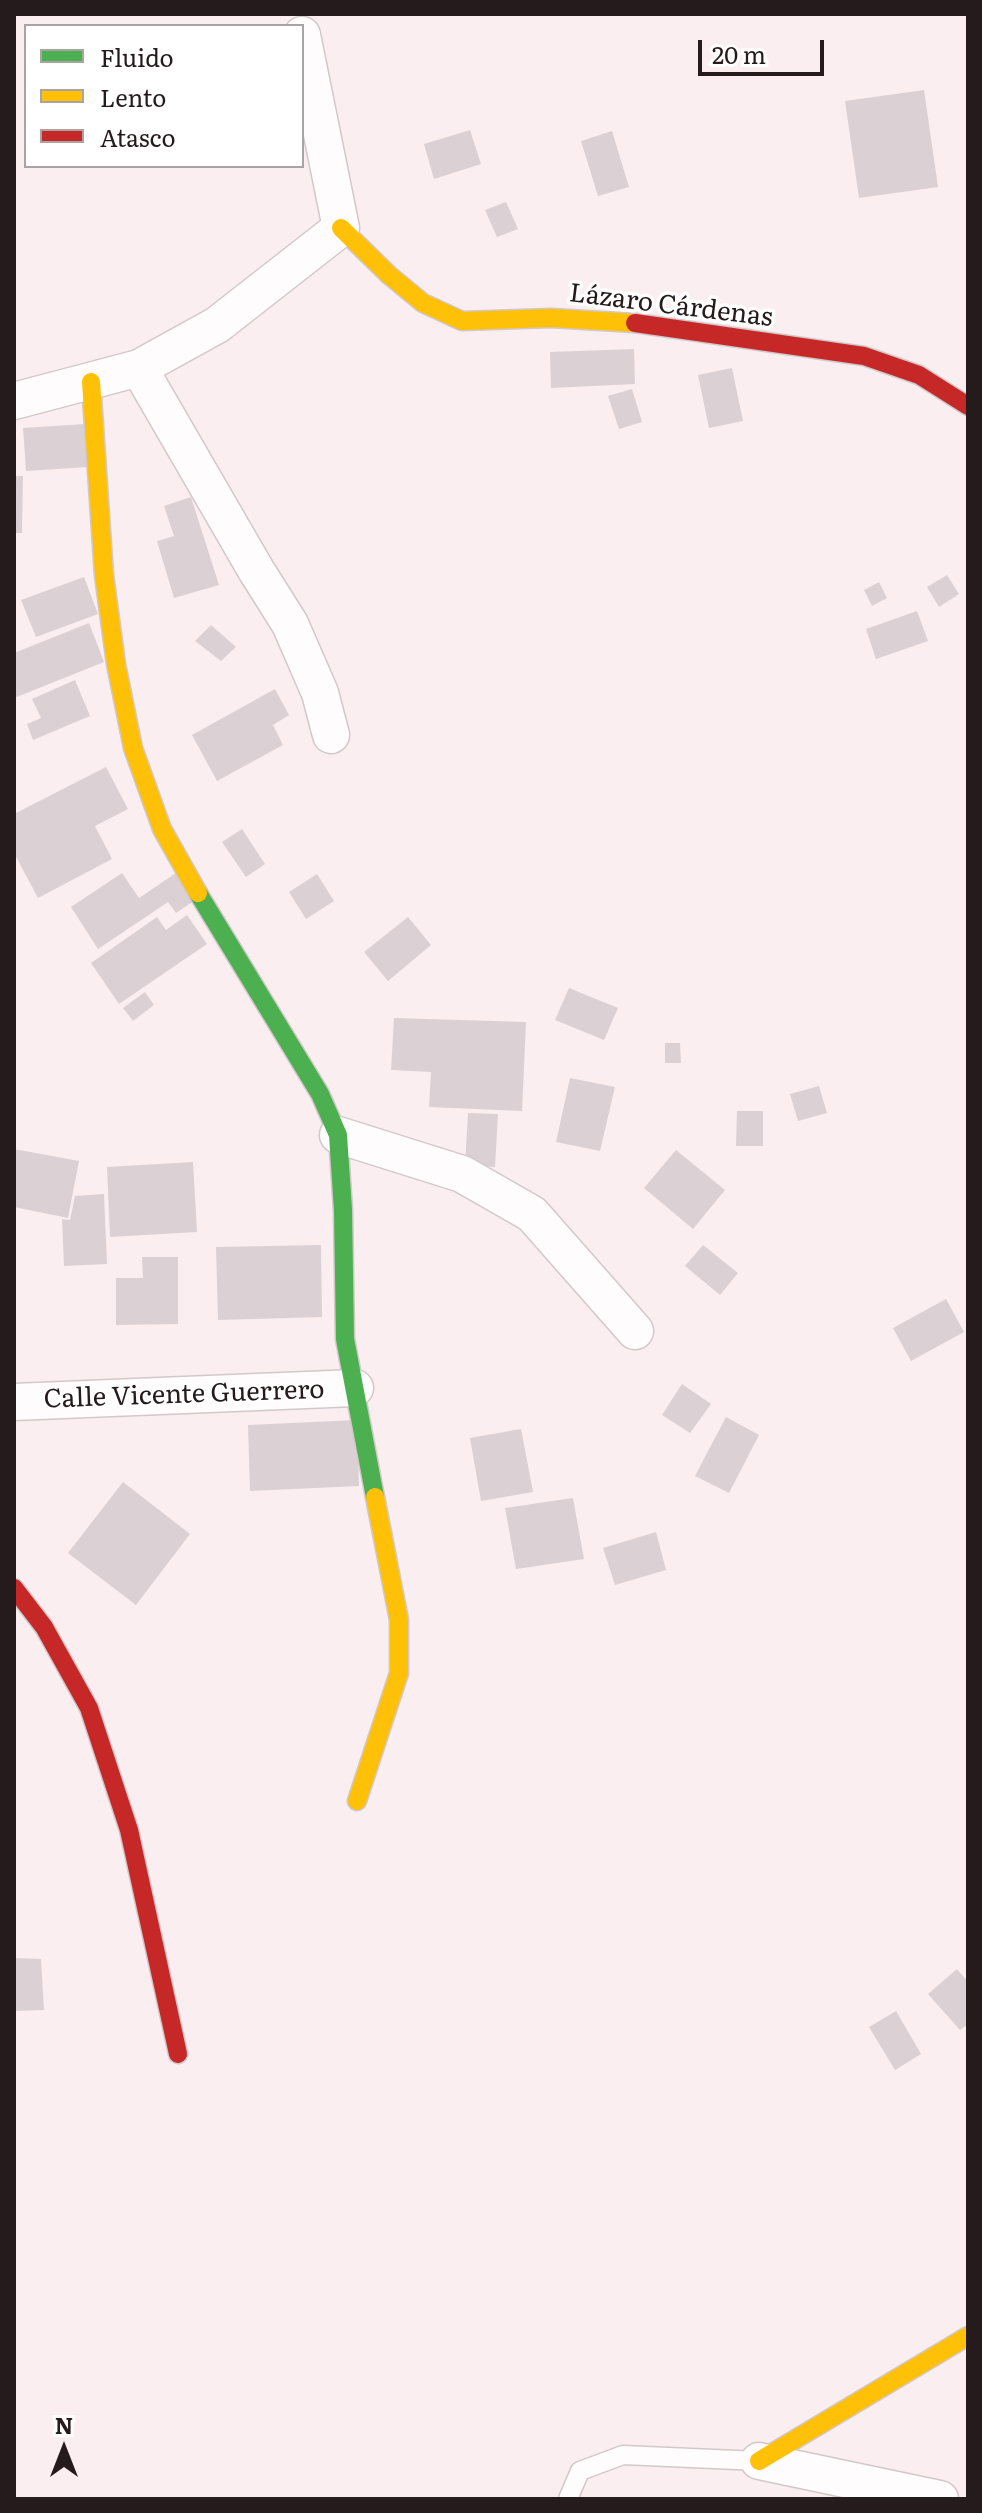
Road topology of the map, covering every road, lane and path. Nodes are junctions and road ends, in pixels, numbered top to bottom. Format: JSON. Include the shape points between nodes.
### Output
{"nodes":[{"id":1,"x":304,"y":45,"type":"edge"},
{"id":2,"x":341,"y":228,"type":"junction"},
{"id":3,"x":139,"y":368,"type":"junction"},
{"id":4,"x":91,"y":382,"type":"junction"},
{"id":5,"x":14,"y":401,"type":"edge"},
{"id":6,"x":968,"y":406,"type":"edge"},
{"id":7,"x":331,"y":735,"type":"dead end"},
{"id":8,"x":338,"y":1135,"type":"junction"},
{"id":9,"x":635,"y":1331,"type":"dead end"},
{"id":10,"x":355,"y":1388,"type":"junction"},
{"id":11,"x":14,"y":1402,"type":"edge"},
{"id":12,"x":14,"y":1588,"type":"edge"},
{"id":13,"x":357,"y":1801,"type":"dead end"},
{"id":14,"x":178,"y":2054,"type":"dead end"},
{"id":15,"x":968,"y":2336,"type":"edge"},
{"id":16,"x":759,"y":2461,"type":"junction"},
{"id":17,"x":568,"y":2499,"type":"edge"},
{"id":18,"x":940,"y":2499,"type":"edge"}],
"edges":[{"from":1,"to":2,"type":"street"},
{"from":2,"to":3,"type":"street","via":[[217,325]]},
{"from":2,"to":6,"type":"street","name":"Lázaro Cárdenas","via":[[423,303],[462,321],[616,320],[864,356],[919,375]]},
{"from":3,"to":4,"type":"street"},
{"from":3,"to":7,"type":"street","via":[[290,624],[320,693]]},
{"from":4,"to":5,"type":"street"},
{"from":4,"to":8,"type":"street","via":[[104,575],[133,748],[162,829],[320,1094]]},
{"from":8,"to":9,"type":"street","via":[[462,1174],[532,1214]]},
{"from":8,"to":10,"type":"street","via":[[345,1339]]},
{"from":10,"to":11,"type":"street","name":"Calle Vicente Guerrero"},
{"from":10,"to":13,"type":"street","via":[[399,1620],[399,1673]]},
{"from":12,"to":14,"type":"street","via":[[44,1627],[89,1708],[129,1830]]},
{"from":15,"to":16,"type":"street"},
{"from":16,"to":17,"type":"lane","via":[[623,2455],[580,2471]]},
{"from":16,"to":18,"type":"street"}]}
